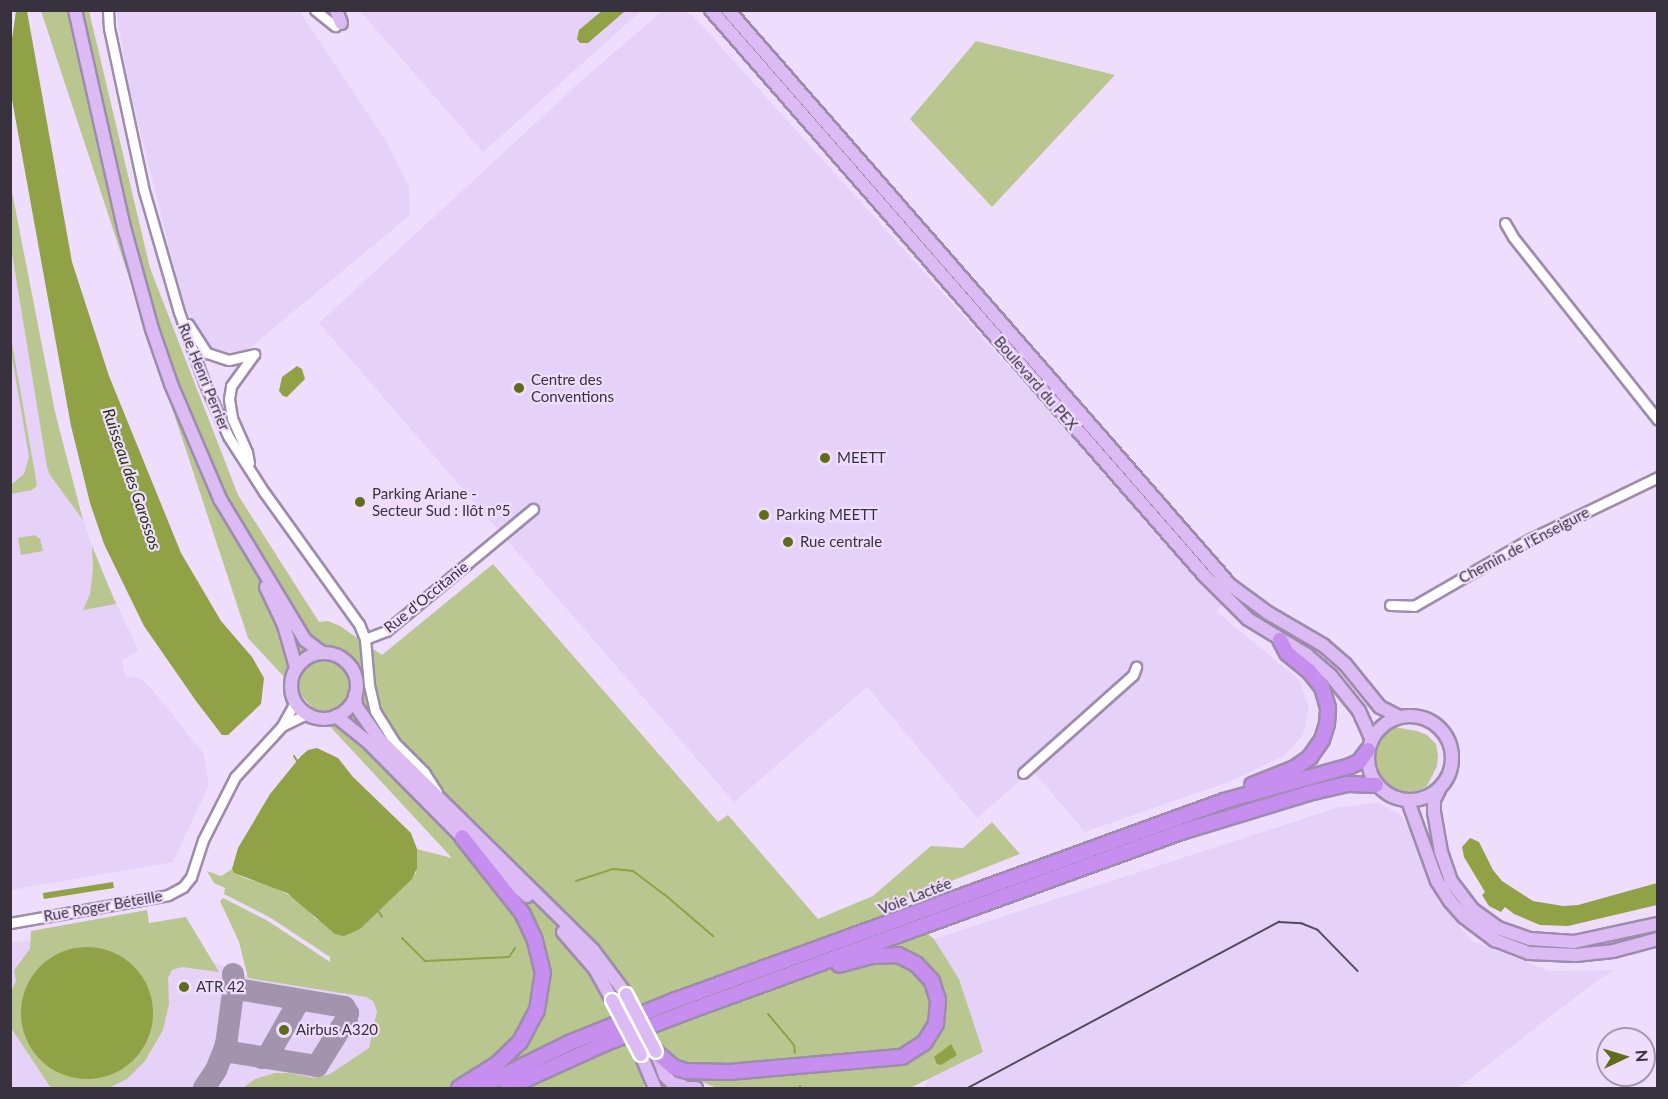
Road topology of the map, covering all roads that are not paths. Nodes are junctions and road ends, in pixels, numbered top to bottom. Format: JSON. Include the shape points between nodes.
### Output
{"nodes":[{"id":1,"x":75,"y":10,"type":"edge"},
{"id":2,"x":108,"y":10,"type":"edge"},
{"id":3,"x":315,"y":10,"type":"edge"},
{"id":4,"x":336,"y":10,"type":"edge"},
{"id":5,"x":711,"y":10,"type":"edge"},
{"id":6,"x":728,"y":10,"type":"edge"},
{"id":7,"x":338,"y":25,"type":"joint"},
{"id":8,"x":1505,"y":223,"type":"dead end"},
{"id":9,"x":173,"y":292,"type":"junction"},
{"id":10,"x":1658,"y":420,"type":"edge"},
{"id":11,"x":249,"y":466,"type":"junction"},
{"id":12,"x":1658,"y":477,"type":"edge"},
{"id":13,"x":532,"y":509,"type":"dead end"},
{"id":14,"x":240,"y":531,"type":"junction"},
{"id":15,"x":1390,"y":605,"type":"dead end"},
{"id":16,"x":366,"y":639,"type":"junction"},
{"id":17,"x":1280,"y":640,"type":"junction"},
{"id":18,"x":321,"y":652,"type":"junction"},
{"id":19,"x":296,"y":667,"type":"junction"},
{"id":20,"x":1136,"y":667,"type":"dead end"},
{"id":21,"x":356,"y":695,"type":"junction"},
{"id":22,"x":295,"y":703,"type":"junction"},
{"id":23,"x":307,"y":714,"type":"junction"},
{"id":24,"x":336,"y":716,"type":"junction"},
{"id":25,"x":1400,"y":717,"type":"junction"},
{"id":26,"x":282,"y":726,"type":"junction"},
{"id":27,"x":1370,"y":745,"type":"junction"},
{"id":28,"x":1023,"y":773,"type":"dead end"},
{"id":29,"x":1376,"y":784,"type":"junction"},
{"id":30,"x":1439,"y":790,"type":"junction"},
{"id":31,"x":437,"y":795,"type":"junction"},
{"id":32,"x":1408,"y":801,"type":"junction"},
{"id":33,"x":1165,"y":822,"type":"junction"},
{"id":34,"x":462,"y":837,"type":"junction"},
{"id":35,"x":10,"y":922,"type":"edge"},
{"id":36,"x":1658,"y":924,"type":"edge"},
{"id":37,"x":1658,"y":939,"type":"edge"},
{"id":38,"x":818,"y":964,"type":"junction"},
{"id":39,"x":656,"y":1052,"type":"junction"},
{"id":40,"x":678,"y":1088,"type":"edge"},
{"id":41,"x":459,"y":1089,"type":"edge"},
{"id":42,"x":478,"y":1089,"type":"edge"},
{"id":43,"x":507,"y":1089,"type":"edge"},
{"id":44,"x":655,"y":1089,"type":"edge"},
{"id":45,"x":696,"y":1089,"type":"edge"}],
"edges":[{"from":1,"to":14,"type":"main road","via":[[122,221],[152,329],[198,452]]},
{"from":2,"to":9,"type":"street","name":"Rue Henri Perrier","via":[[108,28],[144,191]]},
{"from":3,"to":7,"type":"street"},
{"from":4,"to":7,"type":"main road"},
{"from":5,"to":17,"type":"main road","name":"Boulevard du PEX","via":[[1204,574],[1248,619]]},
{"from":6,"to":25,"type":"main road","name":"Boulevard du PEX","via":[[1230,585],[1323,645],[1345,664],[1380,707]]},
{"from":8,"to":10,"type":"street"},
{"from":9,"to":11,"type":"street","name":"Rue Henri Perrier","via":[[209,393],[228,436]]},
{"from":9,"to":11,"type":"street","via":[[207,353],[229,360],[254,354],[231,386],[229,399],[232,418],[248,452]]},
{"from":11,"to":16,"type":"street","name":"Rue Henri Perrier"},
{"from":12,"to":15,"type":"street","name":"Chemin de l'Enseigure","via":[[1532,538],[1414,606]]},
{"from":13,"to":16,"type":"street","name":"Rue d'Occitanie","via":[[386,631]]},
{"from":14,"to":18,"type":"main road","via":[[305,640]]},
{"from":14,"to":19,"type":"main road","via":[[284,625]]},
{"from":16,"to":31,"type":"street","name":"Rue Henri Perrier","via":[[375,711],[396,744],[435,787]]},
{"from":17,"to":27,"type":"main road","name":"Boulevard du PEX","via":[[1331,676],[1359,711]]},
{"from":17,"to":33,"type":"highway","via":[[1287,653],[1322,687],[1328,708],[1322,741],[1295,768],[1214,798]]},
{"from":18,"to":19,"type":"main road"},
{"from":18,"to":21,"type":"main road","via":[[341,657],[349,664],[357,684]]},
{"from":19,"to":22,"type":"main road","via":[[291,685]]},
{"from":20,"to":28,"type":"street","via":[[1133,675]]},
{"from":21,"to":24,"type":"main road","via":[[345,711]]},
{"from":21,"to":31,"type":"main road","via":[[362,716],[378,738]]},
{"from":22,"to":23,"type":"main road"},
{"from":22,"to":26,"type":"street","name":"Rue Roger Béteille"},
{"from":23,"to":24,"type":"main road","via":[[326,719]]},
{"from":23,"to":26,"type":"street","name":"Rue Roger Béteille"},
{"from":24,"to":34,"type":"main road","via":[[368,741]]},
{"from":25,"to":27,"type":"main road","via":[[1384,725]]},
{"from":25,"to":30,"type":"main road","via":[[1426,719],[1446,736],[1452,762]]},
{"from":26,"to":35,"type":"street","name":"Rue Roger Béteille","via":[[235,777],[203,840],[190,877],[177,892]]},
{"from":27,"to":29,"type":"main road","via":[[1369,768]]},
{"from":27,"to":33,"type":"highway","name":"Voie Lactée","via":[[1359,762],[1350,766],[1224,801]]},
{"from":29,"to":32,"type":"main road","via":[[1391,796]]},
{"from":29,"to":38,"type":"highway","name":"Voie Lactée","via":[[1349,784],[1231,815]]},
{"from":30,"to":32,"type":"main road"},
{"from":30,"to":36,"type":"main road","via":[[1434,813],[1450,881],[1473,909],[1498,928],[1530,939],[1574,942]]},
{"from":31,"to":39,"type":"main road","bridge":true,"via":[[593,950],[626,994]]},
{"from":32,"to":37,"type":"main road","via":[[1437,881],[1450,902],[1495,940],[1529,953],[1576,955],[1613,951]]},
{"from":33,"to":42,"type":"highway","name":"Voie Lactée","via":[[676,1000],[569,1043]]},
{"from":34,"to":41,"type":"highway","via":[[523,914],[543,973],[537,1010],[520,1042],[497,1064]]},
{"from":34,"to":44,"type":"main road","bridge":true,"via":[[572,941],[594,969]]},
{"from":38,"to":39,"type":"highway","via":[[825,969],[872,956],[897,955],[916,964],[932,981],[938,1000],[936,1024],[930,1035],[902,1057],[729,1072],[685,1071],[673,1067]]},
{"from":38,"to":43,"type":"highway","name":"Voie Lactée","via":[[606,1043]]},
{"from":39,"to":40,"type":"main road","via":[[665,1076]]},
{"from":40,"to":45,"type":"main road"}]}
